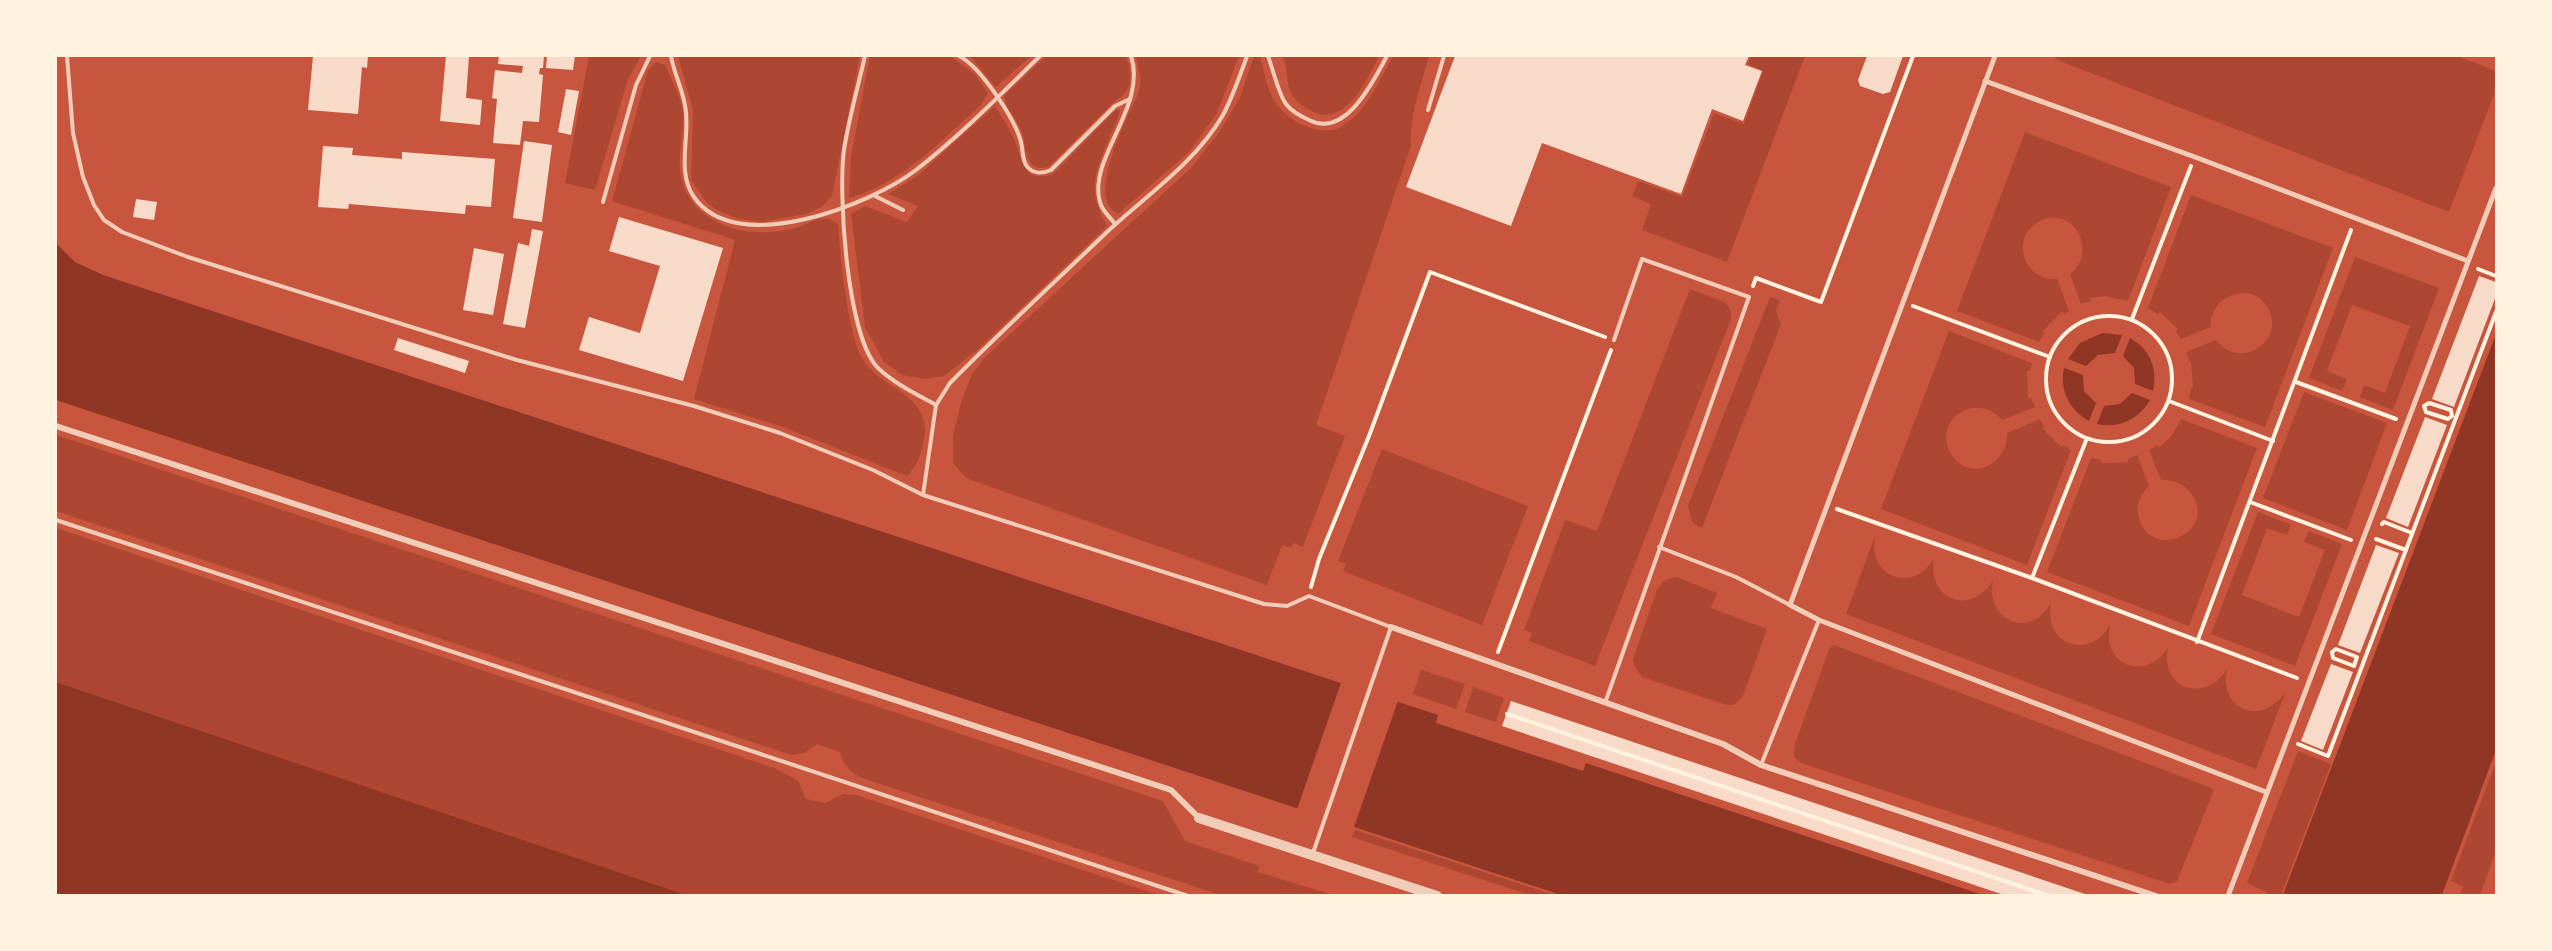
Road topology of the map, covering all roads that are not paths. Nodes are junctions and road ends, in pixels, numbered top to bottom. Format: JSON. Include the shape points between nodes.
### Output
{"nodes":[{"id":1,"x":67,"y":56,"type":"edge"},
{"id":2,"x":650,"y":56,"type":"edge"},
{"id":3,"x":671,"y":56,"type":"edge"},
{"id":4,"x":865,"y":56,"type":"edge"},
{"id":5,"x":959,"y":56,"type":"edge"},
{"id":6,"x":1040,"y":56,"type":"edge"},
{"id":7,"x":1131,"y":56,"type":"edge"},
{"id":8,"x":1247,"y":56,"type":"edge"},
{"id":9,"x":1268,"y":56,"type":"edge"},
{"id":10,"x":1387,"y":56,"type":"edge"},
{"id":11,"x":1444,"y":56,"type":"edge"},
{"id":12,"x":1995,"y":56,"type":"edge"},
{"id":13,"x":1986,"y":81,"type":"junction"},
{"id":14,"x":996,"y":97,"type":"junction"},
{"id":15,"x":1130,"y":99,"type":"junction"},
{"id":16,"x":1428,"y":111,"type":"dead end"},
{"id":17,"x":2496,"y":188,"type":"edge"},
{"id":18,"x":874,"y":196,"type":"junction"},
{"id":19,"x":603,"y":202,"type":"dead end"},
{"id":20,"x":842,"y":208,"type":"junction"},
{"id":21,"x":903,"y":210,"type":"dead end"},
{"id":22,"x":1115,"y":224,"type":"junction"},
{"id":23,"x":2468,"y":261,"type":"junction"},
{"id":24,"x":1614,"y":340,"type":"road end"},
{"id":25,"x":936,"y":405,"type":"junction"},
{"id":26,"x":56,"y":426,"type":"edge"},
{"id":27,"x":923,"y":495,"type":"junction"},
{"id":28,"x":56,"y":520,"type":"edge"},
{"id":29,"x":1659,"y":547,"type":"junction"},
{"id":30,"x":1790,"y":605,"type":"junction"},
{"id":31,"x":1819,"y":620,"type":"junction"},
{"id":32,"x":1391,"y":627,"type":"junction"},
{"id":33,"x":1604,"y":704,"type":"junction"},
{"id":34,"x":1761,"y":765,"type":"junction"},
{"id":35,"x":2266,"y":792,"type":"junction"},
{"id":36,"x":1199,"y":818,"type":"joint"},
{"id":37,"x":1313,"y":854,"type":"junction"},
{"id":38,"x":1188,"y":896,"type":"edge"},
{"id":39,"x":1437,"y":896,"type":"edge"},
{"id":40,"x":2156,"y":896,"type":"edge"},
{"id":41,"x":2228,"y":896,"type":"edge"}],
"edges":[{"from":1,"to":27,"type":"lane","via":[[73,133],[83,177],[104,220],[122,232],[188,257],[517,360],[694,406],[780,433],[873,470]]},
{"from":2,"to":19,"type":"lane","via":[[636,85]]},
{"from":3,"to":20,"type":"lane","via":[[686,110],[686,180],[702,207],[739,224],[763,226],[795,222]]},
{"from":4,"to":20,"type":"lane","via":[[844,150]]},
{"from":5,"to":14,"type":"lane","via":[[978,71]]},
{"from":6,"to":14,"type":"lane"},
{"from":7,"to":15,"type":"lane","via":[[1135,78]]},
{"from":8,"to":22,"type":"lane","via":[[1222,116],[1193,155]]},
{"from":9,"to":10,"type":"lane","via":[[1285,102],[1295,113],[1313,122],[1333,123],[1351,112]]},
{"from":11,"to":16,"type":"lane"},
{"from":12,"to":13,"type":"street"},
{"from":13,"to":23,"type":"street"},
{"from":13,"to":30,"type":"street"},
{"from":14,"to":15,"type":"lane","via":[[1020,141],[1026,165],[1043,173],[1051,170],[1115,106]]},
{"from":14,"to":18,"type":"lane","via":[[915,170]]},
{"from":15,"to":22,"type":"lane","via":[[1099,187],[1102,209]]},
{"from":17,"to":23,"type":"street"},
{"from":18,"to":20,"type":"lane"},
{"from":18,"to":21,"type":"lane"},
{"from":20,"to":25,"type":"lane","via":[[857,326],[867,351],[878,367],[900,385]]},
{"from":22,"to":25,"type":"lane","via":[[958,375]]},
{"from":23,"to":35,"type":"street"},
{"from":24,"to":29,"type":"lane","via":[[1642,259],[1749,297]]},
{"from":25,"to":27,"type":"lane"},
{"from":26,"to":36,"type":"street","via":[[1171,790]]},
{"from":27,"to":32,"type":"lane","via":[[1264,604],[1287,606],[1309,596]]},
{"from":28,"to":38,"type":"lane"},
{"from":29,"to":30,"type":"lane","via":[[1736,577]]},
{"from":29,"to":33,"type":"lane"},
{"from":30,"to":31,"type":"street"},
{"from":31,"to":34,"type":"lane"},
{"from":31,"to":35,"type":"street"},
{"from":32,"to":33,"type":"street"},
{"from":32,"to":37,"type":"lane"},
{"from":33,"to":34,"type":"street","via":[[1723,744]]},
{"from":34,"to":40,"type":"street"},
{"from":35,"to":41,"type":"street"},
{"from":36,"to":37,"type":"street"},
{"from":37,"to":39,"type":"street"}]}
